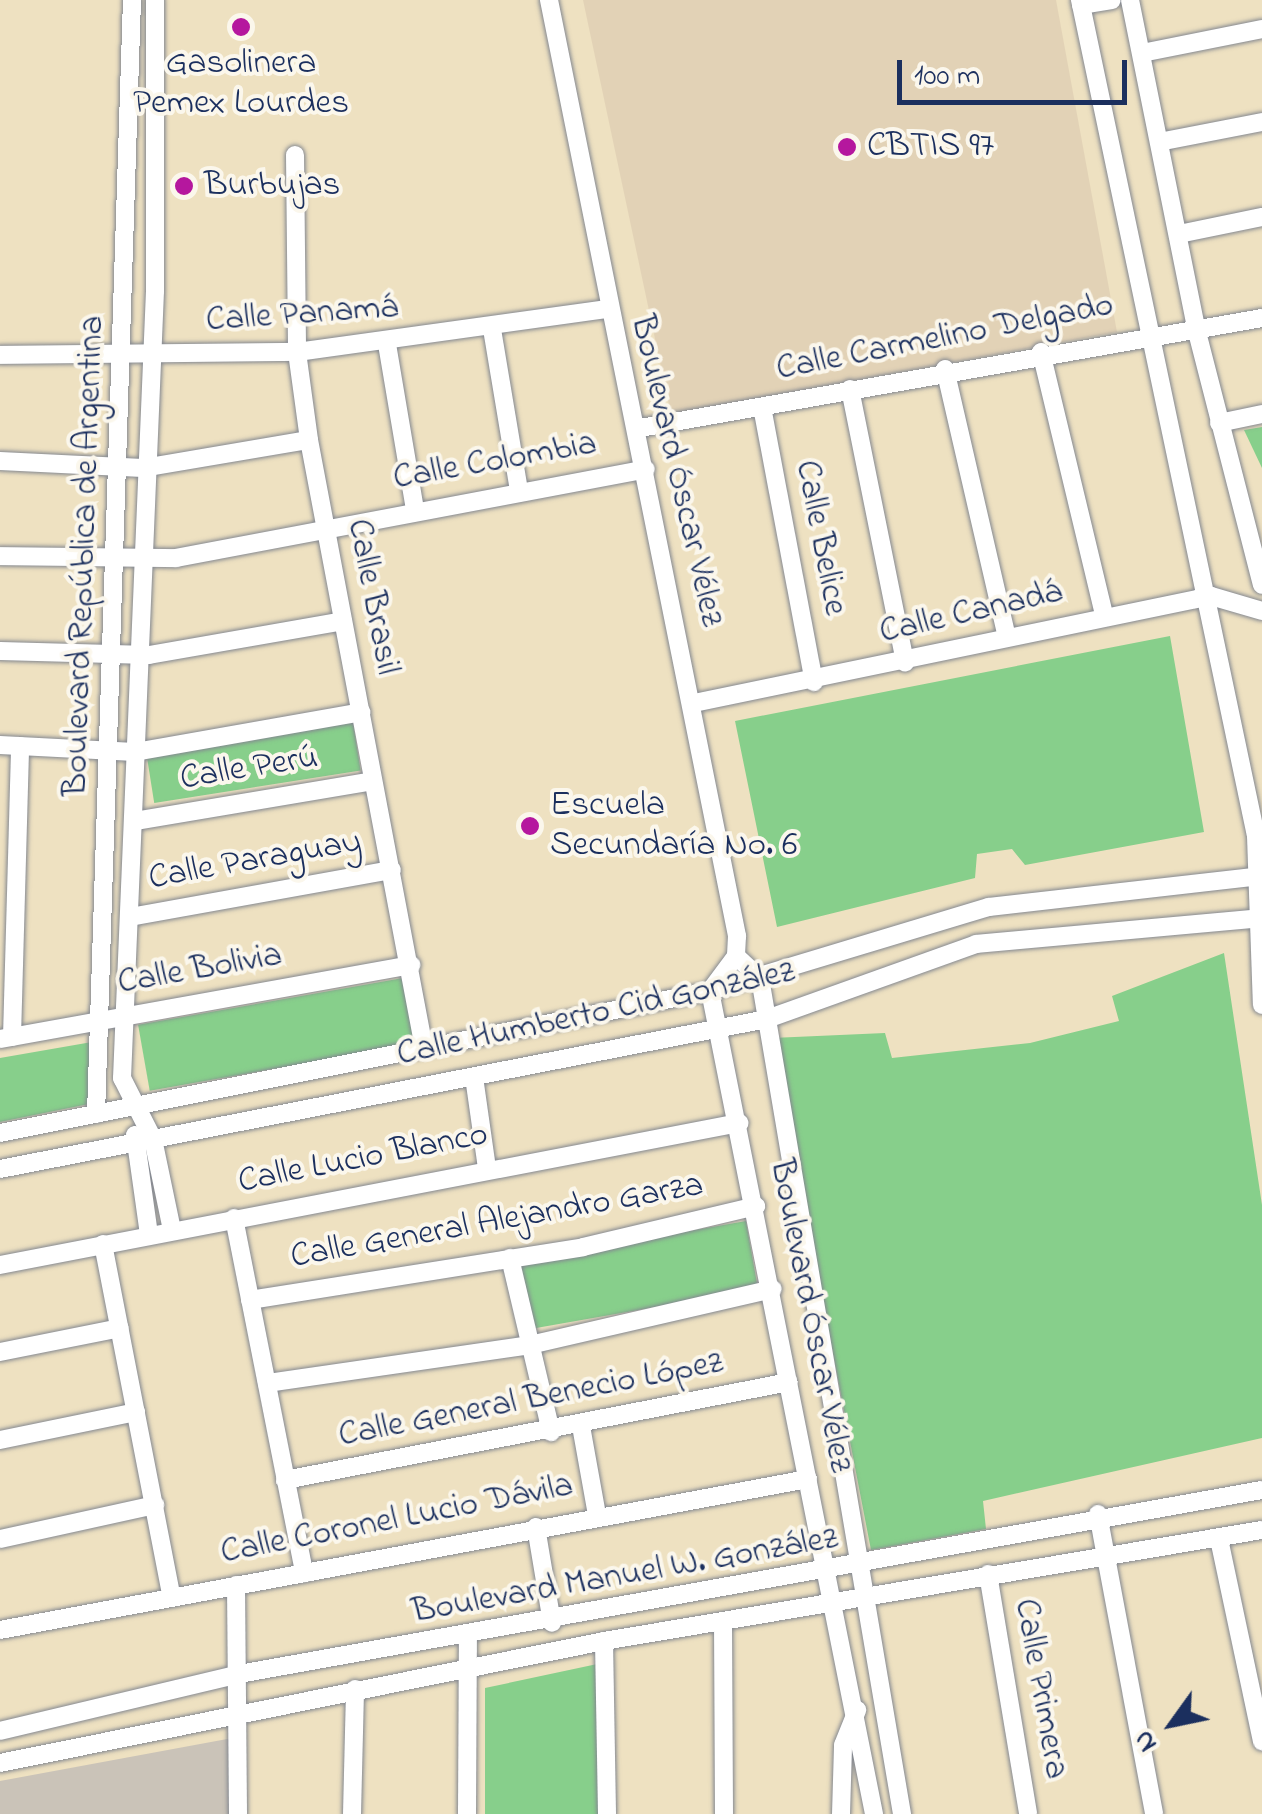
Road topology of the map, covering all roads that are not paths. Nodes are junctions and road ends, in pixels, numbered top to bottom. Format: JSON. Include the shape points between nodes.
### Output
{"nodes":[{"id":1,"x":132,"y":0,"type":"edge"},
{"id":2,"x":155,"y":0,"type":"edge"},
{"id":3,"x":548,"y":0,"type":"edge"},
{"id":4,"x":1112,"y":0,"type":"edge"},
{"id":5,"x":1130,"y":0,"type":"edge"},
{"id":6,"x":1080,"y":2,"type":"edge"},
{"id":7,"x":1262,"y":29,"type":"edge"},
{"id":8,"x":1142,"y":53,"type":"junction"},
{"id":9,"x":1262,"y":122,"type":"edge"},
{"id":10,"x":1159,"y":142,"type":"junction"},
{"id":11,"x":295,"y":155,"type":"dead end"},
{"id":12,"x":132,"y":158,"type":"junction"},
{"id":13,"x":158,"y":158,"type":"junction"},
{"id":14,"x":1262,"y":217,"type":"edge"},
{"id":15,"x":1179,"y":234,"type":"junction"},
{"id":16,"x":606,"y":310,"type":"junction"},
{"id":17,"x":1262,"y":318,"type":"edge"},
{"id":18,"x":492,"y":329,"type":"junction"},
{"id":19,"x":1197,"y":332,"type":"junction"},
{"id":20,"x":1144,"y":333,"type":"junction"},
{"id":21,"x":387,"y":344,"type":"junction"},
{"id":22,"x":297,"y":352,"type":"junction"},
{"id":23,"x":1042,"y":352,"type":"junction"},
{"id":24,"x":0,"y":354,"type":"edge"},
{"id":25,"x":123,"y":356,"type":"junction"},
{"id":26,"x":148,"y":356,"type":"junction"},
{"id":27,"x":945,"y":369,"type":"junction"},
{"id":28,"x":850,"y":389,"type":"junction"},
{"id":29,"x":762,"y":407,"type":"junction"},
{"id":30,"x":1262,"y":414,"type":"edge"},
{"id":31,"x":1219,"y":423,"type":"junction"},
{"id":32,"x":640,"y":428,"type":"junction"},
{"id":33,"x":309,"y":440,"type":"junction"},
{"id":34,"x":0,"y":461,"type":"edge"},
{"id":35,"x":120,"y":468,"type":"junction"},
{"id":36,"x":143,"y":468,"type":"junction"},
{"id":37,"x":646,"y":469,"type":"junction"},
{"id":38,"x":519,"y":490,"type":"junction"},
{"id":39,"x":415,"y":509,"type":"junction"},
{"id":40,"x":326,"y":527,"type":"junction"},
{"id":41,"x":0,"y":556,"type":"edge"},
{"id":42,"x":118,"y":560,"type":"junction"},
{"id":43,"x":137,"y":561,"type":"junction"},
{"id":44,"x":1262,"y":585,"type":"edge"},
{"id":45,"x":1212,"y":596,"type":"junction"},
{"id":46,"x":1262,"y":611,"type":"edge"},
{"id":47,"x":1104,"y":614,"type":"junction"},
{"id":48,"x":344,"y":621,"type":"junction"},
{"id":49,"x":1007,"y":637,"type":"junction"},
{"id":50,"x":0,"y":651,"type":"edge"},
{"id":51,"x":112,"y":656,"type":"junction"},
{"id":52,"x":135,"y":656,"type":"junction"},
{"id":53,"x":905,"y":663,"type":"junction"},
{"id":54,"x":814,"y":682,"type":"junction"},
{"id":55,"x":694,"y":704,"type":"junction"},
{"id":56,"x":362,"y":712,"type":"junction"},
{"id":57,"x":0,"y":746,"type":"edge"},
{"id":58,"x":20,"y":746,"type":"junction"},
{"id":59,"x":113,"y":752,"type":"junction"},
{"id":60,"x":135,"y":752,"type":"junction"},
{"id":61,"x":374,"y":782,"type":"junction"},
{"id":62,"x":135,"y":820,"type":"junction"},
{"id":63,"x":392,"y":870,"type":"junction"},
{"id":64,"x":1261,"y":876,"type":"edge"},
{"id":65,"x":130,"y":917,"type":"junction"},
{"id":66,"x":1257,"y":919,"type":"edge"},
{"id":67,"x":736,"y":956,"type":"junction"},
{"id":68,"x":411,"y":965,"type":"junction"},
{"id":69,"x":760,"y":978,"type":"junction"},
{"id":70,"x":710,"y":991,"type":"junction"},
{"id":71,"x":1262,"y":1003,"type":"edge"},
{"id":72,"x":125,"y":1016,"type":"junction"},
{"id":73,"x":767,"y":1018,"type":"junction"},
{"id":74,"x":102,"y":1021,"type":"junction"},
{"id":75,"x":718,"y":1025,"type":"junction"},
{"id":76,"x":6,"y":1038,"type":"edge"},
{"id":77,"x":424,"y":1048,"type":"junction"},
{"id":78,"x":475,"y":1084,"type":"dead end"},
{"id":79,"x":135,"y":1110,"type":"junction"},
{"id":80,"x":96,"y":1114,"type":"junction"},
{"id":81,"x":739,"y":1123,"type":"junction"},
{"id":82,"x":0,"y":1132,"type":"edge"},
{"id":83,"x":144,"y":1141,"type":"junction"},
{"id":84,"x":487,"y":1168,"type":"junction"},
{"id":85,"x":0,"y":1169,"type":"edge"},
{"id":86,"x":756,"y":1206,"type":"junction"},
{"id":87,"x":234,"y":1218,"type":"junction"},
{"id":88,"x":172,"y":1230,"type":"junction"},
{"id":89,"x":149,"y":1235,"type":"junction"},
{"id":90,"x":798,"y":1243,"type":"junction"},
{"id":91,"x":103,"y":1244,"type":"junction"},
{"id":92,"x":764,"y":1248,"type":"junction"},
{"id":93,"x":510,"y":1258,"type":"junction"},
{"id":94,"x":0,"y":1265,"type":"edge"},
{"id":95,"x":773,"y":1289,"type":"junction"},
{"id":96,"x":250,"y":1300,"type":"junction"},
{"id":97,"x":120,"y":1328,"type":"junction"},
{"id":98,"x":530,"y":1345,"type":"junction"},
{"id":99,"x":0,"y":1352,"type":"edge"},
{"id":100,"x":790,"y":1382,"type":"junction"},
{"id":101,"x":267,"y":1383,"type":"junction"},
{"id":102,"x":136,"y":1412,"type":"junction"},
{"id":103,"x":580,"y":1426,"type":"junction"},
{"id":104,"x":551,"y":1432,"type":"junction"},
{"id":105,"x":0,"y":1440,"type":"edge"},
{"id":106,"x":286,"y":1480,"type":"junction"},
{"id":107,"x":808,"y":1480,"type":"junction"},
{"id":108,"x":1262,"y":1490,"type":"edge"},
{"id":109,"x":154,"y":1505,"type":"junction"},
{"id":110,"x":1098,"y":1514,"type":"junction"},
{"id":111,"x":597,"y":1515,"type":"junction"},
{"id":112,"x":536,"y":1527,"type":"junction"},
{"id":113,"x":1262,"y":1530,"type":"edge"},
{"id":114,"x":0,"y":1539,"type":"edge"},
{"id":115,"x":1219,"y":1539,"type":"junction"},
{"id":116,"x":1102,"y":1557,"type":"junction"},
{"id":117,"x":857,"y":1567,"type":"junction"},
{"id":118,"x":304,"y":1573,"type":"junction"},
{"id":119,"x":828,"y":1573,"type":"junction"},
{"id":120,"x":988,"y":1574,"type":"junction"},
{"id":121,"x":236,"y":1584,"type":"junction"},
{"id":122,"x":171,"y":1594,"type":"junction"},
{"id":123,"x":864,"y":1597,"type":"junction"},
{"id":124,"x":835,"y":1602,"type":"junction"},
{"id":125,"x":723,"y":1621,"type":"junction"},
{"id":126,"x":552,"y":1623,"type":"junction"},
{"id":127,"x":0,"y":1630,"type":"edge"},
{"id":128,"x":468,"y":1638,"type":"junction"},
{"id":129,"x":604,"y":1642,"type":"junction"},
{"id":130,"x":467,"y":1669,"type":"junction"},
{"id":131,"x":239,"y":1674,"type":"junction"},
{"id":132,"x":354,"y":1689,"type":"junction"},
{"id":133,"x":238,"y":1709,"type":"junction"},
{"id":134,"x":857,"y":1710,"type":"junction"},
{"id":135,"x":0,"y":1731,"type":"edge"},
{"id":136,"x":1262,"y":1741,"type":"edge"},
{"id":137,"x":0,"y":1764,"type":"edge"},
{"id":138,"x":238,"y":1814,"type":"edge"},
{"id":139,"x":352,"y":1814,"type":"edge"},
{"id":140,"x":467,"y":1814,"type":"edge"},
{"id":141,"x":607,"y":1814,"type":"edge"},
{"id":142,"x":724,"y":1814,"type":"edge"},
{"id":143,"x":841,"y":1814,"type":"edge"},
{"id":144,"x":874,"y":1814,"type":"edge"},
{"id":145,"x":902,"y":1814,"type":"edge"},
{"id":146,"x":1028,"y":1814,"type":"edge"},
{"id":147,"x":1154,"y":1814,"type":"edge"}],
"edges":[{"from":1,"to":12,"type":"street","name":"Boulevard República de Argentina"},
{"from":2,"to":13,"type":"street","name":"Boulevard República de Argentina"},
{"from":3,"to":16,"type":"street","name":"Boulevard Óscar Vélez"},
{"from":4,"to":6,"type":"street"},
{"from":5,"to":8,"type":"street"},
{"from":6,"to":20,"type":"street"},
{"from":7,"to":8,"type":"street"},
{"from":8,"to":10,"type":"street"},
{"from":9,"to":10,"type":"street"},
{"from":10,"to":15,"type":"street"},
{"from":11,"to":22,"type":"street","name":"Calle Brasil"},
{"from":12,"to":13,"type":"street"},
{"from":12,"to":25,"type":"street","name":"Boulevard República de Argentina"},
{"from":13,"to":26,"type":"street","name":"Boulevard República de Argentina"},
{"from":14,"to":15,"type":"street"},
{"from":15,"to":19,"type":"street"},
{"from":16,"to":18,"type":"street","name":"Calle Panamá"},
{"from":16,"to":32,"type":"street","name":"Boulevard Óscar Vélez"},
{"from":17,"to":19,"type":"street","name":"Calle Carmelino Delgado"},
{"from":18,"to":21,"type":"street","name":"Calle Panamá"},
{"from":18,"to":38,"type":"street"},
{"from":19,"to":20,"type":"street","name":"Calle Carmelino Delgado"},
{"from":19,"to":31,"type":"street"},
{"from":20,"to":23,"type":"street","name":"Calle Carmelino Delgado"},
{"from":20,"to":45,"type":"street"},
{"from":21,"to":22,"type":"street","name":"Calle Panamá"},
{"from":21,"to":39,"type":"street"},
{"from":22,"to":26,"type":"street","name":"Calle Panamá"},
{"from":22,"to":33,"type":"street","name":"Calle Brasil"},
{"from":23,"to":27,"type":"street","name":"Calle Carmelino Delgado"},
{"from":23,"to":47,"type":"street"},
{"from":24,"to":25,"type":"street","name":"Calle Panamá"},
{"from":25,"to":26,"type":"street","name":"Calle Panamá"},
{"from":25,"to":35,"type":"street","name":"Boulevard República de Argentina"},
{"from":26,"to":36,"type":"street","name":"Boulevard República de Argentina"},
{"from":27,"to":28,"type":"street","name":"Calle Carmelino Delgado"},
{"from":27,"to":49,"type":"street"},
{"from":28,"to":29,"type":"street","name":"Calle Carmelino Delgado"},
{"from":28,"to":53,"type":"street"},
{"from":29,"to":32,"type":"street","name":"Calle Carmelino Delgado"},
{"from":29,"to":54,"type":"street","name":"Calle Belice"},
{"from":30,"to":31,"type":"street"},
{"from":31,"to":44,"type":"street"},
{"from":32,"to":37,"type":"street","name":"Boulevard Óscar Vélez"},
{"from":33,"to":36,"type":"street"},
{"from":33,"to":40,"type":"street","name":"Calle Brasil"},
{"from":34,"to":35,"type":"street"},
{"from":35,"to":36,"type":"street"},
{"from":35,"to":42,"type":"street","name":"Boulevard República de Argentina"},
{"from":36,"to":43,"type":"street","name":"Boulevard República de Argentina"},
{"from":37,"to":38,"type":"street","name":"Calle Colombia"},
{"from":37,"to":55,"type":"street","name":"Boulevard Óscar Vélez"},
{"from":38,"to":39,"type":"street","name":"Calle Colombia"},
{"from":39,"to":40,"type":"street","name":"Calle Colombia"},
{"from":40,"to":43,"type":"street","name":"Calle Colombia"},
{"from":40,"to":48,"type":"street","name":"Calle Brasil"},
{"from":41,"to":42,"type":"street","name":"Calle Colombia"},
{"from":42,"to":43,"type":"street","name":"Calle Colombia"},
{"from":42,"to":51,"type":"street","name":"Boulevard República de Argentina"},
{"from":43,"to":52,"type":"street","name":"Boulevard República de Argentina"},
{"from":45,"to":46,"type":"street","name":"Calle Canadá"},
{"from":45,"to":47,"type":"street","name":"Calle Canadá"},
{"from":45,"to":64,"type":"street"},
{"from":47,"to":49,"type":"street","name":"Calle Canadá"},
{"from":48,"to":52,"type":"street"},
{"from":48,"to":56,"type":"street","name":"Calle Brasil"},
{"from":49,"to":53,"type":"street","name":"Calle Canadá"},
{"from":50,"to":51,"type":"street"},
{"from":51,"to":52,"type":"street"},
{"from":51,"to":59,"type":"street","name":"Boulevard República de Argentina"},
{"from":52,"to":60,"type":"street","name":"Boulevard República de Argentina"},
{"from":53,"to":54,"type":"street","name":"Calle Canadá"},
{"from":54,"to":55,"type":"street","name":"Calle Canadá"},
{"from":55,"to":67,"type":"street","name":"Boulevard Óscar Vélez"},
{"from":56,"to":60,"type":"street"},
{"from":56,"to":61,"type":"street","name":"Calle Brasil"},
{"from":57,"to":58,"type":"street"},
{"from":58,"to":59,"type":"street"},
{"from":58,"to":76,"type":"street"},
{"from":59,"to":60,"type":"street"},
{"from":59,"to":74,"type":"street","name":"Boulevard República de Argentina"},
{"from":60,"to":62,"type":"street","name":"Boulevard República de Argentina"},
{"from":61,"to":62,"type":"street","name":"Calle Perú"},
{"from":61,"to":63,"type":"street","name":"Calle Brasil"},
{"from":62,"to":65,"type":"street","name":"Boulevard República de Argentina"},
{"from":63,"to":65,"type":"street","name":"Calle Paraguay"},
{"from":63,"to":68,"type":"street","name":"Calle Brasil"},
{"from":64,"to":66,"type":"street"},
{"from":64,"to":69,"type":"street","name":"Calle Humberto Cid González","via":[[989,908]]},
{"from":65,"to":72,"type":"street","name":"Boulevard República de Argentina"},
{"from":66,"to":71,"type":"street"},
{"from":66,"to":73,"type":"street","name":"Calle Humberto Cid González","via":[[976,944]]},
{"from":67,"to":69,"type":"street"},
{"from":67,"to":70,"type":"street"},
{"from":68,"to":72,"type":"street","name":"Calle Bolivia"},
{"from":68,"to":77,"type":"street","name":"Calle Brasil"},
{"from":69,"to":70,"type":"street","name":"Calle Humberto Cid González"},
{"from":69,"to":73,"type":"street","name":"Boulevard Óscar Vélez"},
{"from":70,"to":75,"type":"street","name":"Boulevard Óscar Vélez"},
{"from":70,"to":77,"type":"street","name":"Calle Humberto Cid González"},
{"from":72,"to":74,"type":"street","name":"Calle Bolivia"},
{"from":72,"to":79,"type":"street","name":"Boulevard República de Argentina","via":[[122,1078]]},
{"from":73,"to":75,"type":"street","name":"Calle Humberto Cid González"},
{"from":73,"to":90,"type":"street","name":"Boulevard Óscar Vélez"},
{"from":74,"to":76,"type":"street","name":"Calle Bolivia"},
{"from":74,"to":80,"type":"street","name":"Boulevard República de Argentina"},
{"from":75,"to":81,"type":"street","name":"Boulevard Óscar Vélez"},
{"from":75,"to":83,"type":"street","name":"Calle Humberto Cid González"},
{"from":77,"to":79,"type":"street","name":"Calle Humberto Cid González"},
{"from":78,"to":84,"type":"street"},
{"from":79,"to":80,"type":"street","name":"Calle Humberto Cid González"},
{"from":79,"to":83,"type":"street","name":"Boulevard República de Argentina"},
{"from":80,"to":82,"type":"street","name":"Calle Humberto Cid González"},
{"from":81,"to":84,"type":"street","name":"Calle Lucio Blanco"},
{"from":81,"to":86,"type":"street","name":"Boulevard Óscar Vélez"},
{"from":83,"to":85,"type":"street","name":"Calle Humberto Cid González"},
{"from":83,"to":88,"type":"street"},
{"from":83,"to":89,"type":"street"},
{"from":84,"to":87,"type":"street","name":"Calle Lucio Blanco"},
{"from":86,"to":92,"type":"street","name":"Boulevard Óscar Vélez"},
{"from":86,"to":93,"type":"street","name":"Calle General Alejandro Garza"},
{"from":87,"to":88,"type":"street","name":"Calle Lucio Blanco"},
{"from":87,"to":96,"type":"street"},
{"from":88,"to":89,"type":"street","name":"Calle Lucio Blanco"},
{"from":89,"to":91,"type":"street","name":"Calle Lucio Blanco"},
{"from":90,"to":92,"type":"street"},
{"from":90,"to":117,"type":"street","name":"Boulevard Óscar Vélez"},
{"from":91,"to":94,"type":"street","name":"Calle Lucio Blanco"},
{"from":91,"to":97,"type":"street"},
{"from":92,"to":95,"type":"street","name":"Boulevard Óscar Vélez"},
{"from":93,"to":96,"type":"street","name":"Calle General Alejandro Garza"},
{"from":93,"to":98,"type":"street"},
{"from":95,"to":98,"type":"street"},
{"from":95,"to":100,"type":"street","name":"Boulevard Óscar Vélez"},
{"from":96,"to":101,"type":"street"},
{"from":97,"to":99,"type":"street"},
{"from":97,"to":102,"type":"street"},
{"from":98,"to":101,"type":"street"},
{"from":98,"to":104,"type":"street"},
{"from":100,"to":103,"type":"street","name":"Calle General Benecio López"},
{"from":100,"to":107,"type":"street","name":"Boulevard Óscar Vélez"},
{"from":101,"to":106,"type":"street"},
{"from":102,"to":105,"type":"street"},
{"from":102,"to":109,"type":"street"},
{"from":103,"to":104,"type":"street","name":"Calle General Benecio López"},
{"from":103,"to":111,"type":"street"},
{"from":104,"to":106,"type":"street","name":"Calle General Benecio López"},
{"from":106,"to":118,"type":"street"},
{"from":107,"to":111,"type":"street","name":"Calle Coronel Lucio Dávila"},
{"from":107,"to":119,"type":"street","name":"Boulevard Óscar Vélez"},
{"from":108,"to":110,"type":"street","name":"Boulevard Manuel W. González"},
{"from":109,"to":114,"type":"street"},
{"from":109,"to":122,"type":"street"},
{"from":110,"to":116,"type":"street"},
{"from":110,"to":117,"type":"street","name":"Boulevard Manuel W. González"},
{"from":111,"to":112,"type":"street","name":"Calle Coronel Lucio Dávila"},
{"from":112,"to":118,"type":"street","name":"Calle Coronel Lucio Dávila"},
{"from":112,"to":126,"type":"street"},
{"from":113,"to":115,"type":"street","name":"Boulevard Manuel W. González"},
{"from":115,"to":116,"type":"street","name":"Boulevard Manuel W. González"},
{"from":115,"to":136,"type":"street"},
{"from":116,"to":120,"type":"street","name":"Boulevard Manuel W. González"},
{"from":116,"to":147,"type":"street"},
{"from":117,"to":119,"type":"street","name":"Boulevard Manuel W. González"},
{"from":117,"to":123,"type":"street","name":"Boulevard Óscar Vélez"},
{"from":118,"to":121,"type":"street","name":"Calle Coronel Lucio Dávila"},
{"from":119,"to":124,"type":"street","name":"Boulevard Óscar Vélez"},
{"from":119,"to":126,"type":"street","name":"Boulevard Manuel W. González"},
{"from":120,"to":123,"type":"street","name":"Boulevard Manuel W. González"},
{"from":120,"to":146,"type":"street","name":"Calle Primera"},
{"from":121,"to":122,"type":"street","name":"Calle Coronel Lucio Dávila"},
{"from":121,"to":131,"type":"street"},
{"from":122,"to":127,"type":"street","name":"Calle Coronel Lucio Dávila"},
{"from":123,"to":124,"type":"street","name":"Boulevard Manuel W. González"},
{"from":123,"to":145,"type":"street","name":"Boulevard Óscar Vélez"},
{"from":124,"to":125,"type":"street","name":"Boulevard Manuel W. González"},
{"from":124,"to":134,"type":"street","name":"Boulevard Óscar Vélez"},
{"from":125,"to":129,"type":"street","name":"Boulevard Manuel W. González"},
{"from":125,"to":142,"type":"street"},
{"from":126,"to":128,"type":"street","name":"Boulevard Manuel W. González"},
{"from":128,"to":130,"type":"street"},
{"from":128,"to":131,"type":"street","name":"Boulevard Manuel W. González"},
{"from":129,"to":130,"type":"street","name":"Boulevard Manuel W. González"},
{"from":129,"to":141,"type":"street"},
{"from":130,"to":132,"type":"street","name":"Boulevard Manuel W. González"},
{"from":130,"to":140,"type":"street"},
{"from":131,"to":133,"type":"street"},
{"from":131,"to":135,"type":"street","name":"Boulevard Manuel W. González"},
{"from":132,"to":133,"type":"street","name":"Boulevard Manuel W. González"},
{"from":132,"to":139,"type":"street"},
{"from":133,"to":137,"type":"street","name":"Boulevard Manuel W. González"},
{"from":133,"to":138,"type":"street"},
{"from":134,"to":143,"type":"street","via":[[842,1745]]},
{"from":134,"to":144,"type":"street","name":"Boulevard Óscar Vélez"}]}
